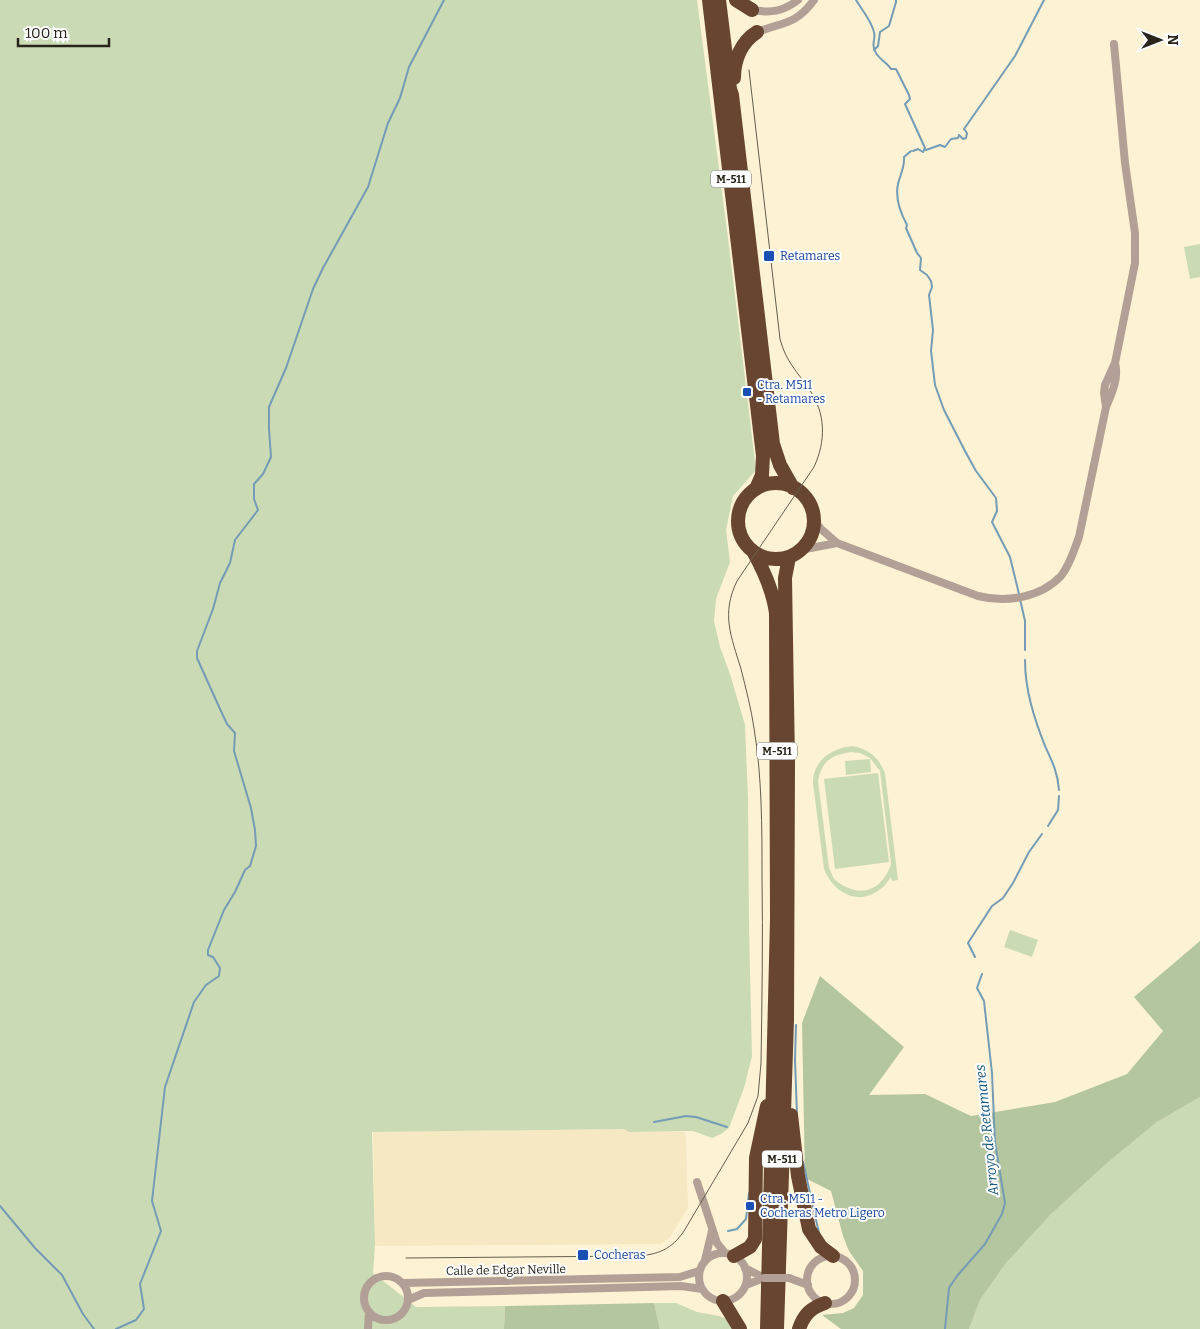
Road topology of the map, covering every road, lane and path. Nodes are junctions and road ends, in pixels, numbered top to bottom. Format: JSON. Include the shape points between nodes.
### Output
{"nodes":[{"id":1,"x":709,"y":0,"type":"edge"},
{"id":2,"x":719,"y":0,"type":"edge"},
{"id":3,"x":736,"y":0,"type":"edge"},
{"id":4,"x":798,"y":0,"type":"edge"},
{"id":5,"x":814,"y":0,"type":"edge"},
{"id":6,"x":752,"y":10,"type":"joint"},
{"id":7,"x":757,"y":32,"type":"joint"},
{"id":8,"x":1114,"y":44,"type":"dead end"},
{"id":9,"x":732,"y":95,"type":"junction"},
{"id":10,"x":793,"y":488,"type":"junction"},
{"id":11,"x":756,"y":489,"type":"junction"},
{"id":12,"x":813,"y":519,"type":"junction"},
{"id":13,"x":837,"y":543,"type":"junction"},
{"id":14,"x":754,"y":553,"type":"junction"},
{"id":15,"x":794,"y":554,"type":"junction"},
{"id":16,"x":787,"y":1020,"type":"junction"},
{"id":17,"x":773,"y":1066,"type":"junction"},
{"id":18,"x":697,"y":1182,"type":"dead end"},
{"id":19,"x":712,"y":1231,"type":"junction"},
{"id":20,"x":729,"y":1254,"type":"junction"},
{"id":21,"x":832,"y":1256,"type":"junction"},
{"id":22,"x":704,"y":1260,"type":"junction"},
{"id":23,"x":745,"y":1268,"type":"junction"},
{"id":24,"x":699,"y":1271,"type":"junction"},
{"id":25,"x":808,"y":1273,"type":"junction"},
{"id":26,"x":764,"y":1278,"type":"junction"},
{"id":27,"x":789,"y":1278,"type":"junction"},
{"id":28,"x":403,"y":1283,"type":"junction"},
{"id":29,"x":746,"y":1285,"type":"junction"},
{"id":30,"x":808,"y":1285,"type":"junction"},
{"id":31,"x":702,"y":1289,"type":"junction"},
{"id":32,"x":408,"y":1300,"type":"junction"},
{"id":33,"x":723,"y":1301,"type":"junction"},
{"id":34,"x":825,"y":1303,"type":"junction"},
{"id":35,"x":368,"y":1312,"type":"junction"},
{"id":36,"x":385,"y":1320,"type":"junction"},
{"id":37,"x":368,"y":1329,"type":"edge"},
{"id":38,"x":380,"y":1329,"type":"edge"},
{"id":39,"x":740,"y":1329,"type":"edge"},
{"id":40,"x":768,"y":1329,"type":"edge"},
{"id":41,"x":778,"y":1329,"type":"edge"},
{"id":42,"x":799,"y":1329,"type":"edge"}],
"edges":[{"from":1,"to":11,"type":"highway","number":"M-511","via":[[763,456],[762,475]]},
{"from":2,"to":9,"type":"highway","number":"M-511"},
{"from":3,"to":6,"type":"highway"},
{"from":4,"to":6,"type":"street","via":[[776,12]]},
{"from":5,"to":7,"type":"street","via":[[797,19]]},
{"from":7,"to":9,"type":"highway","via":[[739,51]]},
{"from":8,"to":13,"type":"street","via":[[1135,233],[1135,263],[1115,363],[1105,385],[1106,407],[1073,555],[1060,576],[1046,588],[1019,598],[993,599]]},
{"from":9,"to":10,"type":"highway","number":"M-511","via":[[773,444]]},
{"from":10,"to":11,"type":"highway","via":[[774,483]]},
{"from":10,"to":12,"type":"highway","number":"M-511","via":[[807,500]]},
{"from":11,"to":14,"type":"highway","number":"M-511","via":[[743,502],[738,520],[742,539]]},
{"from":12,"to":13,"type":"street"},
{"from":12,"to":15,"type":"highway","number":"M-511","via":[[810,536]]},
{"from":13,"to":15,"type":"street"},
{"from":14,"to":15,"type":"highway","via":[[771,559]]},
{"from":14,"to":17,"type":"highway","number":"M-511","via":[[770,585],[776,613],[777,909]]},
{"from":15,"to":16,"type":"highway","number":"M-511","via":[[785,578]]},
{"from":16,"to":21,"type":"highway","via":[[791,1110],[800,1190],[811,1233]]},
{"from":16,"to":41,"type":"highway","number":"M-511"},
{"from":17,"to":20,"type":"highway","via":[[756,1158],[756,1234],[750,1247]]},
{"from":17,"to":40,"type":"highway","number":"M-511"},
{"from":18,"to":19,"type":"street"},
{"from":19,"to":20,"type":"street","via":[[717,1244]]},
{"from":19,"to":22,"type":"street"},
{"from":20,"to":22,"type":"street","via":[[713,1255]]},
{"from":20,"to":23,"type":"street"},
{"from":21,"to":25,"type":"street","via":[[817,1260]]},
{"from":21,"to":34,"type":"street","via":[[849,1264],[854,1274],[854,1285],[845,1299]]},
{"from":22,"to":24,"type":"street"},
{"from":23,"to":26,"type":"street"},
{"from":23,"to":29,"type":"street"},
{"from":24,"to":28,"type":"street","name":"Calle de Edgar Neville","via":[[680,1277]]},
{"from":24,"to":31,"type":"street"},
{"from":25,"to":27,"type":"street"},
{"from":25,"to":30,"type":"street"},
{"from":26,"to":27,"type":"street","bridge":true},
{"from":26,"to":29,"type":"street"},
{"from":27,"to":30,"type":"street"},
{"from":28,"to":32,"type":"street"},
{"from":28,"to":35,"type":"street","via":[[391,1276],[372,1280],[364,1299]]},
{"from":29,"to":33,"type":"street","via":[[737,1297]]},
{"from":30,"to":34,"type":"street","via":[[814,1296]]},
{"from":31,"to":32,"type":"street","name":"Calle de Edgar Neville","via":[[681,1286],[424,1293]]},
{"from":31,"to":33,"type":"street","via":[[711,1298]]},
{"from":32,"to":36,"type":"street","via":[[403,1312]]},
{"from":33,"to":39,"type":"highway"},
{"from":34,"to":42,"type":"highway","via":[[806,1313]]},
{"from":35,"to":36,"type":"street"},
{"from":35,"to":37,"type":"street"},
{"from":36,"to":38,"type":"street"}]}
